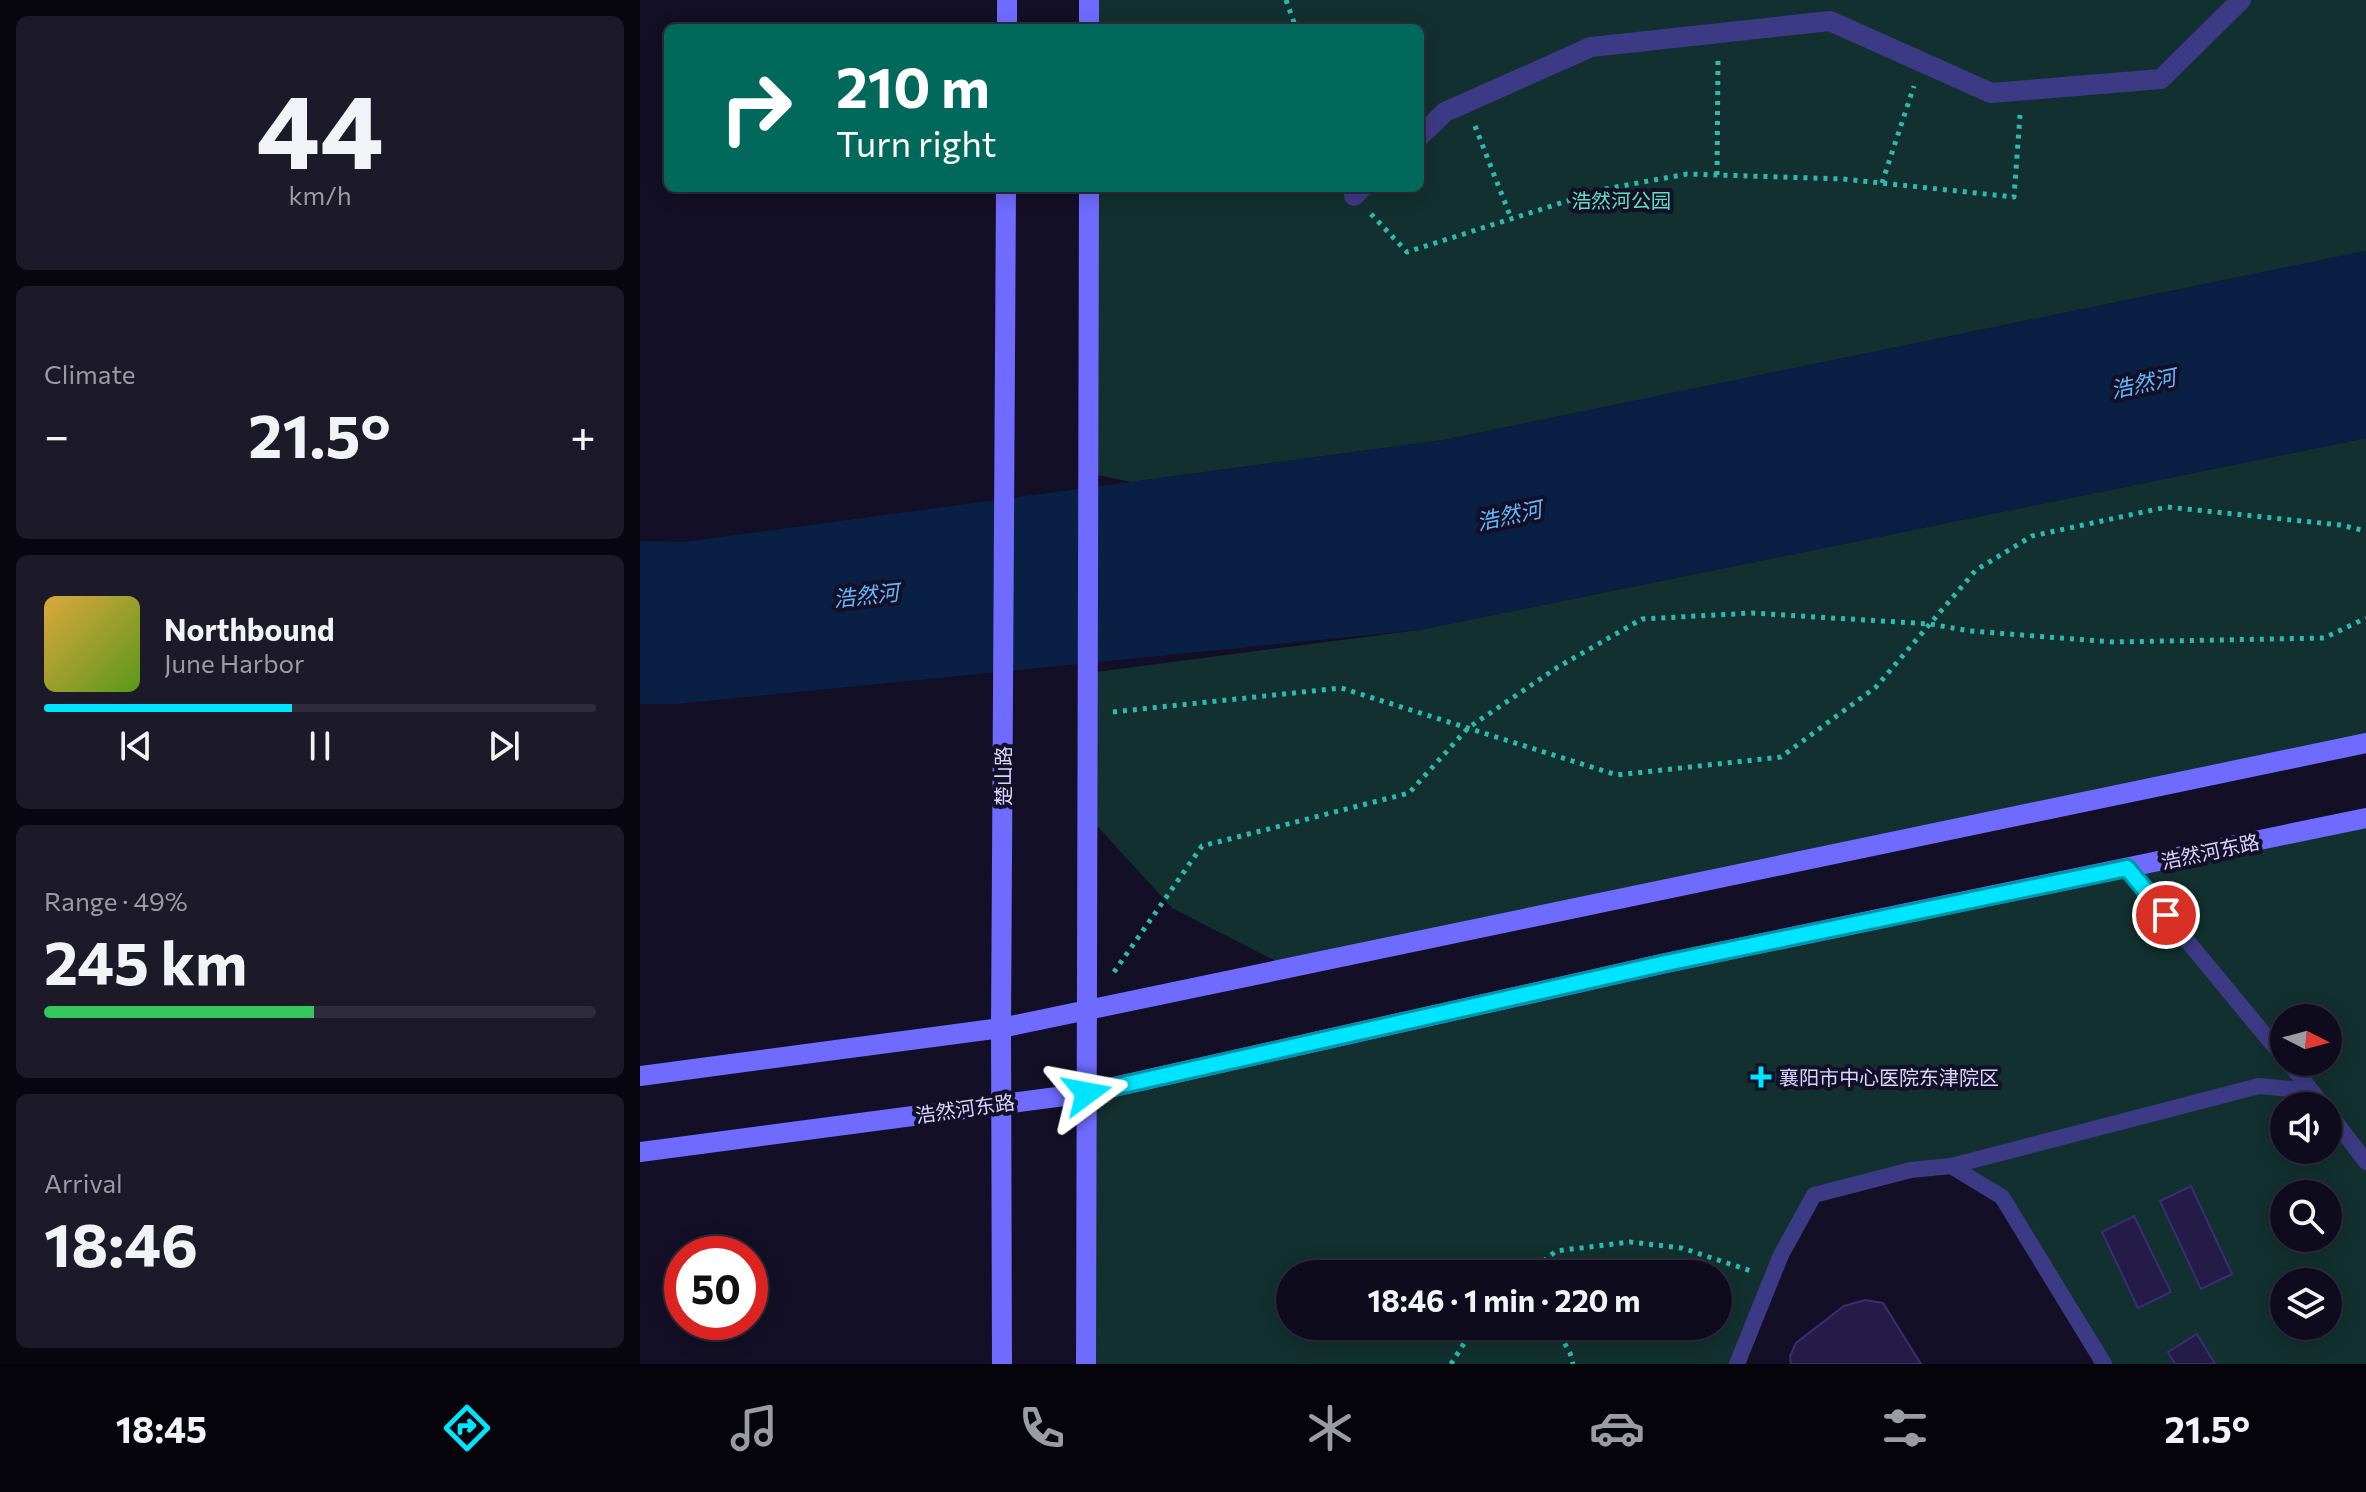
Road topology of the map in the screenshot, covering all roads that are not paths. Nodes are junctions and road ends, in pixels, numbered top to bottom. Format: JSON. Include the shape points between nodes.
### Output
{"nodes":[{"id":1,"x":1007,"y":0,"type":"edge"},
{"id":2,"x":1089,"y":0,"type":"edge"},
{"id":3,"x":2241,"y":0,"type":"edge"},
{"id":4,"x":1007,"y":24,"type":"edge"},
{"id":5,"x":1089,"y":24,"type":"edge"},
{"id":6,"x":1424,"y":132,"type":"edge"},
{"id":7,"x":1006,"y":192,"type":"edge"},
{"id":8,"x":1089,"y":192,"type":"edge"},
{"id":9,"x":2366,"y":743,"type":"edge"},
{"id":10,"x":2366,"y":818,"type":"edge"},
{"id":11,"x":2127,"y":868,"type":"junction"},
{"id":12,"x":1087,"y":1011,"type":"junction"},
{"id":13,"x":1001,"y":1028,"type":"junction"},
{"id":14,"x":2270,"y":1041,"type":"edge"},
{"id":15,"x":640,"y":1076,"type":"edge"},
{"id":16,"x":2299,"y":1076,"type":"edge"},
{"id":17,"x":2312,"y":1091,"type":"joint"},
{"id":18,"x":1087,"y":1093,"type":"junction"},
{"id":19,"x":1002,"y":1103,"type":"junction"},
{"id":20,"x":2342,"y":1130,"type":"edge"},
{"id":21,"x":640,"y":1152,"type":"edge"},
{"id":22,"x":2366,"y":1162,"type":"edge"},
{"id":23,"x":1951,"y":1166,"type":"junction"},
{"id":24,"x":1002,"y":1364,"type":"edge"},
{"id":25,"x":1086,"y":1364,"type":"edge"},
{"id":26,"x":1737,"y":1364,"type":"edge"},
{"id":27,"x":2104,"y":1364,"type":"edge"}],
"edges":[{"from":1,"to":4,"type":"main road"},
{"from":2,"to":5,"type":"main road"},
{"from":3,"to":6,"type":"street","via":[[2161,79],[1991,93],[1830,21],[1591,47],[1445,112]]},
{"from":7,"to":13,"type":"main road","name":"楚山路"},
{"from":8,"to":12,"type":"main road"},
{"from":9,"to":12,"type":"main road"},
{"from":10,"to":11,"type":"main road","name":"浩然河东路"},
{"from":11,"to":14,"type":"lane"},
{"from":11,"to":18,"type":"main road","name":"浩然河东路","via":[[1666,963]]},
{"from":12,"to":13,"type":"main road"},
{"from":12,"to":18,"type":"main road"},
{"from":13,"to":15,"type":"main road"},
{"from":13,"to":19,"type":"main road","name":"楚山路"},
{"from":16,"to":17,"type":"lane"},
{"from":17,"to":23,"type":"lane","via":[[2259,1086]]},
{"from":18,"to":19,"type":"main road","name":"浩然河东路"},
{"from":18,"to":25,"type":"main road"},
{"from":19,"to":21,"type":"main road","name":"浩然河东路"},
{"from":19,"to":24,"type":"main road","name":"楚山路"},
{"from":20,"to":22,"type":"lane"},
{"from":23,"to":26,"type":"lane","via":[[1911,1170],[1814,1195],[1770,1278]]},
{"from":23,"to":27,"type":"lane","via":[[2002,1197]]}]}
